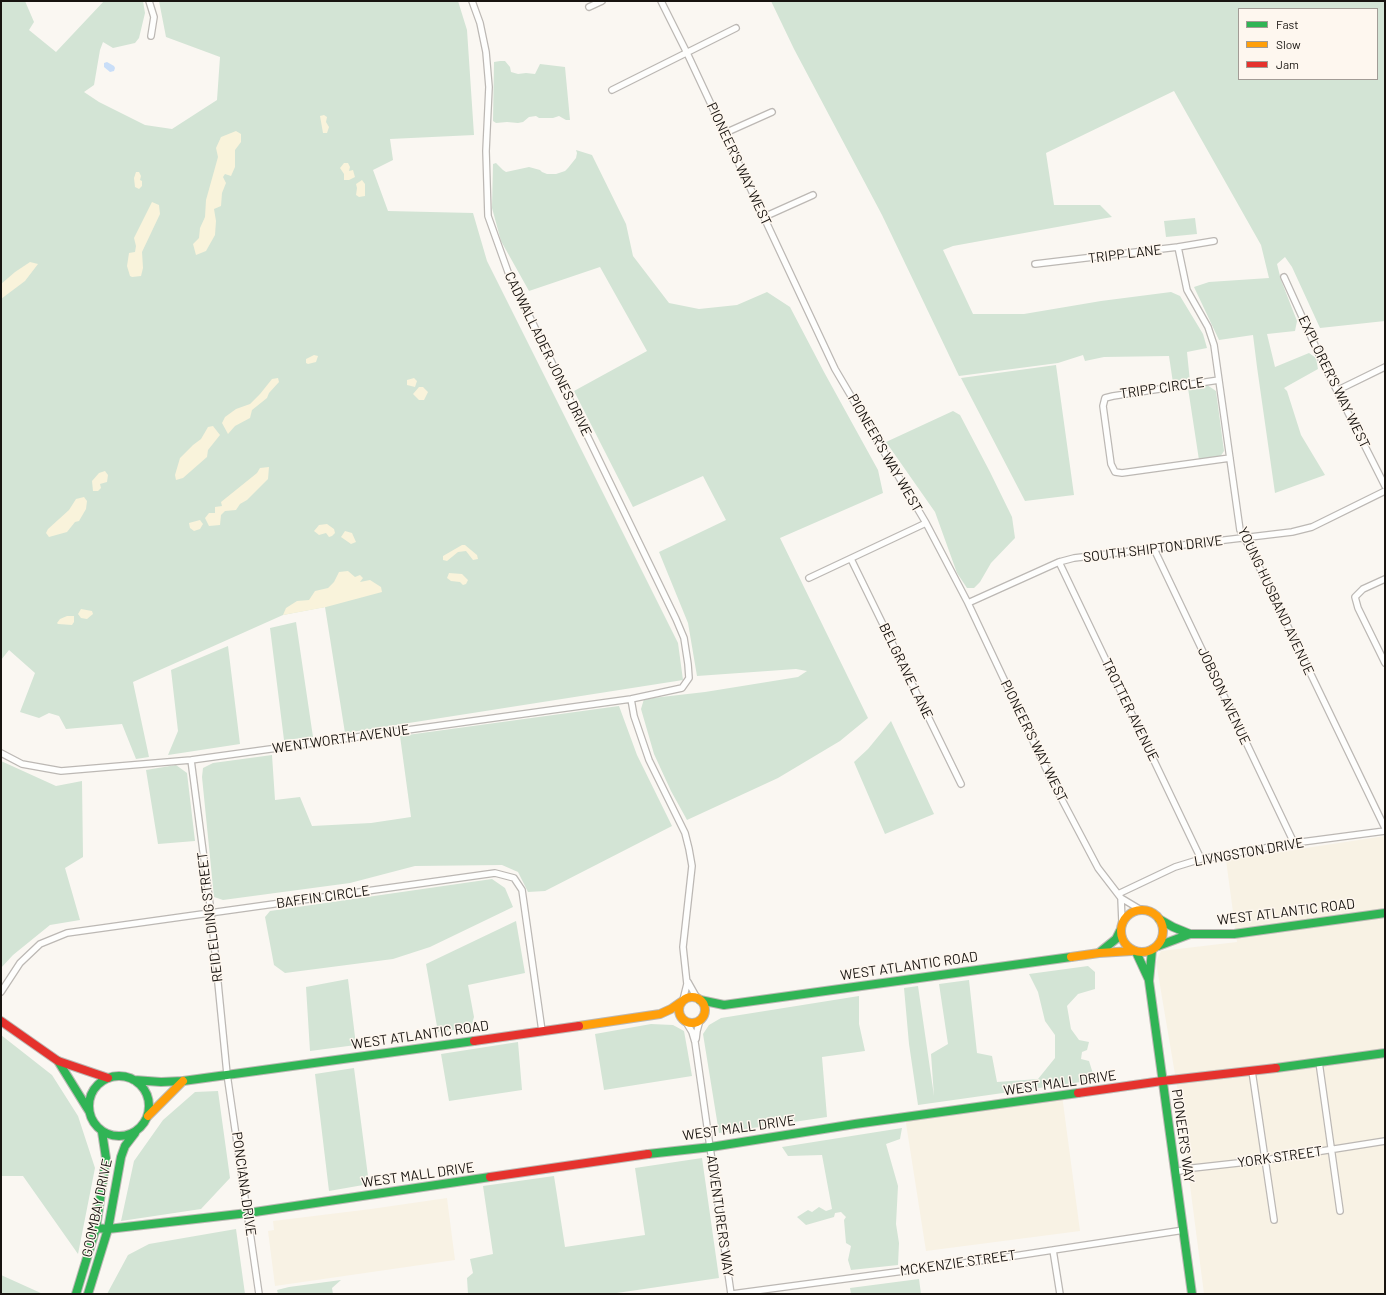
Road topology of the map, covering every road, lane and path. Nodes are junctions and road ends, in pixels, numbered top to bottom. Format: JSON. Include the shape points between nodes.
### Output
{"nodes":[{"id":1,"x":149,"y":1,"type":"edge"},
{"id":2,"x":472,"y":1,"type":"edge"},
{"id":3,"x":602,"y":1,"type":"edge"},
{"id":4,"x":661,"y":1,"type":"edge"},
{"id":5,"x":590,"y":7,"type":"dead end"},
{"id":6,"x":736,"y":28,"type":"dead end"},
{"id":7,"x":151,"y":36,"type":"dead end"},
{"id":8,"x":687,"y":53,"type":"junction"},
{"id":9,"x":612,"y":90,"type":"dead end"},
{"id":10,"x":772,"y":112,"type":"dead end"},
{"id":11,"x":725,"y":134,"type":"junction"},
{"id":12,"x":813,"y":195,"type":"dead end"},
{"id":13,"x":764,"y":217,"type":"junction"},
{"id":14,"x":1214,"y":241,"type":"dead end"},
{"id":15,"x":1178,"y":247,"type":"junction"},
{"id":16,"x":1036,"y":264,"type":"dead end"},
{"id":17,"x":1284,"y":277,"type":"dead end"},
{"id":18,"x":1385,"y":367,"type":"edge"},
{"id":19,"x":1219,"y":380,"type":"junction"},
{"id":20,"x":1338,"y":390,"type":"junction"},
{"id":21,"x":1230,"y":458,"type":"junction"},
{"id":22,"x":1385,"y":486,"type":"edge"},
{"id":23,"x":1385,"y":491,"type":"edge"},
{"id":24,"x":926,"y":523,"type":"junction"},
{"id":25,"x":1244,"y":537,"type":"junction"},
{"id":26,"x":1154,"y":549,"type":"junction"},
{"id":27,"x":851,"y":558,"type":"junction"},
{"id":28,"x":1059,"y":562,"type":"junction"},
{"id":29,"x":809,"y":578,"type":"dead end"},
{"id":30,"x":1385,"y":579,"type":"edge"},
{"id":31,"x":968,"y":603,"type":"junction"},
{"id":32,"x":1385,"y":663,"type":"edge"},
{"id":33,"x":682,"y":688,"type":"joint"},
{"id":34,"x":632,"y":699,"type":"junction"},
{"id":35,"x":1,"y":753,"type":"edge"},
{"id":36,"x":191,"y":760,"type":"junction"},
{"id":37,"x":961,"y":784,"type":"dead end"},
{"id":38,"x":1385,"y":830,"type":"edge"},
{"id":39,"x":1294,"y":844,"type":"junction"},
{"id":40,"x":1202,"y":859,"type":"junction"},
{"id":41,"x":1120,"y":896,"type":"junction"},
{"id":42,"x":1141,"y":910,"type":"junction"},
{"id":43,"x":211,"y":912,"type":"junction"},
{"id":44,"x":1385,"y":913,"type":"edge"},
{"id":45,"x":1159,"y":919,"type":"junction"},
{"id":46,"x":1121,"y":926,"type":"junction"},
{"id":47,"x":1190,"y":934,"type":"junction"},
{"id":48,"x":1155,"y":948,"type":"junction"},
{"id":49,"x":1134,"y":951,"type":"junction"},
{"id":50,"x":1099,"y":953,"type":"junction"},
{"id":51,"x":686,"y":978,"type":"junction"},
{"id":52,"x":1149,"y":981,"type":"junction"},
{"id":53,"x":1,"y":992,"type":"edge"},
{"id":54,"x":698,"y":999,"type":"junction"},
{"id":55,"x":682,"y":1001,"type":"junction"},
{"id":56,"x":724,"y":1005,"type":"junction"},
{"id":57,"x":660,"y":1014,"type":"junction"},
{"id":58,"x":701,"y":1019,"type":"junction"},
{"id":59,"x":1,"y":1020,"type":"edge"},
{"id":60,"x":685,"y":1021,"type":"junction"},
{"id":61,"x":542,"y":1031,"type":"junction"},
{"id":62,"x":696,"y":1042,"type":"junction"},
{"id":63,"x":1385,"y":1053,"type":"edge"},
{"id":64,"x":58,"y":1061,"type":"junction"},
{"id":65,"x":1319,"y":1062,"type":"junction"},
{"id":66,"x":1252,"y":1071,"type":"junction"},
{"id":67,"x":227,"y":1074,"type":"junction"},
{"id":68,"x":108,"y":1078,"type":"junction"},
{"id":69,"x":134,"y":1080,"type":"junction"},
{"id":70,"x":184,"y":1081,"type":"junction"},
{"id":71,"x":1162,"y":1081,"type":"junction"},
{"id":72,"x":89,"y":1111,"type":"junction"},
{"id":73,"x":148,"y":1116,"type":"junction"},
{"id":74,"x":137,"y":1131,"type":"junction"},
{"id":75,"x":102,"y":1132,"type":"junction"},
{"id":76,"x":1385,"y":1141,"type":"edge"},
{"id":77,"x":711,"y":1147,"type":"junction"},
{"id":78,"x":1332,"y":1149,"type":"junction"},
{"id":79,"x":1265,"y":1160,"type":"junction"},
{"id":80,"x":1175,"y":1172,"type":"junction"},
{"id":81,"x":1340,"y":1211,"type":"dead end"},
{"id":82,"x":248,"y":1213,"type":"junction"},
{"id":83,"x":1274,"y":1220,"type":"dead end"},
{"id":84,"x":96,"y":1228,"type":"junction"},
{"id":85,"x":108,"y":1229,"type":"junction"},
{"id":86,"x":1184,"y":1230,"type":"junction"},
{"id":87,"x":1053,"y":1250,"type":"junction"},
{"id":88,"x":76,"y":1294,"type":"edge"},
{"id":89,"x":88,"y":1294,"type":"edge"},
{"id":90,"x":259,"y":1294,"type":"edge"},
{"id":91,"x":732,"y":1294,"type":"edge"},
{"id":92,"x":1060,"y":1294,"type":"edge"},
{"id":93,"x":1192,"y":1294,"type":"edge"}],
"edges":[{"from":1,"to":7,"type":"street","via":[[154,17]]},
{"from":2,"to":33,"type":"street","name":"CADWALLADER JONES DRIVE","via":[[486,52],[489,87],[486,151],[488,216],[508,272],[676,618],[684,638],[688,664],[689,678]]},
{"from":3,"to":5,"type":"street"},
{"from":4,"to":8,"type":"street","name":"PIONEER'S WAY WEST"},
{"from":6,"to":8,"type":"street"},
{"from":8,"to":9,"type":"street"},
{"from":8,"to":11,"type":"street","name":"PIONEER'S WAY WEST"},
{"from":10,"to":11,"type":"street"},
{"from":11,"to":13,"type":"street","name":"PIONEER'S WAY WEST"},
{"from":12,"to":13,"type":"street"},
{"from":13,"to":24,"type":"street","name":"PIONEER'S WAY WEST","via":[[835,369]]},
{"from":14,"to":15,"type":"street","name":"TRIPP LANE"},
{"from":15,"to":16,"type":"street","name":"TRIPP LANE"},
{"from":15,"to":19,"type":"street","name":"YOUNG HUSBAND AVENUE","via":[[1187,290],[1208,326],[1214,345]]},
{"from":17,"to":20,"type":"street","name":"EXPLORER'S WAY WEST"},
{"from":18,"to":20,"type":"street"},
{"from":19,"to":21,"type":"street","name":"YOUNG HUSBAND AVENUE"},
{"from":19,"to":21,"type":"street","name":"TRIPP CIRCLE","via":[[1105,398],[1103,406],[1111,464],[1114,472],[1122,473]]},
{"from":20,"to":22,"type":"street","name":"EXPLORER'S WAY WEST"},
{"from":21,"to":25,"type":"street","name":"YOUNG HUSBAND AVENUE","via":[[1240,530]]},
{"from":23,"to":25,"type":"street","name":"SOUTH SHIPTON DRIVE","via":[[1312,527],[1292,532]]},
{"from":24,"to":27,"type":"street"},
{"from":24,"to":31,"type":"street","name":"PIONEER'S WAY WEST"},
{"from":25,"to":26,"type":"street","name":"SOUTH SHIPTON DRIVE"},
{"from":25,"to":38,"type":"street","name":"YOUNG HUSBAND AVENUE"},
{"from":26,"to":28,"type":"street","name":"SOUTH SHIPTON DRIVE"},
{"from":26,"to":39,"type":"street","name":"JOBSON AVENUE"},
{"from":27,"to":29,"type":"street"},
{"from":27,"to":37,"type":"street","name":"BELGRAVE LANE"},
{"from":28,"to":31,"type":"street","name":"SOUTH SHIPTON DRIVE"},
{"from":28,"to":40,"type":"street","name":"TROTTER AVENUE"},
{"from":30,"to":32,"type":"street","via":[[1363,589],[1355,597]]},
{"from":31,"to":41,"type":"street","name":"PIONEER'S WAY WEST","via":[[1050,777],[1098,868]]},
{"from":33,"to":34,"type":"street","name":"WENTWORTH AVENUE"},
{"from":34,"to":36,"type":"street","name":"WENTWORTH AVENUE"},
{"from":34,"to":51,"type":"street","via":[[634,716],[649,760],[685,833],[689,849],[692,866],[683,947]]},
{"from":35,"to":36,"type":"street","name":"WENTWORTH AVENUE","via":[[22,764],[61,771]]},
{"from":36,"to":43,"type":"street","name":"REID ELDING STREET"},
{"from":38,"to":39,"type":"street","name":"LIVNGSTON DRIVE"},
{"from":39,"to":40,"type":"street","name":"LIVNGSTON DRIVE"},
{"from":40,"to":41,"type":"street","name":"LIVNGSTON DRIVE","via":[[1175,867]]},
{"from":41,"to":42,"type":"street","name":"PIONEER'S WAY WEST"},
{"from":41,"to":46,"type":"street"},
{"from":42,"to":45,"type":"main road","via":[[1148,911]]},
{"from":42,"to":46,"type":"main road","via":[[1133,911]]},
{"from":43,"to":53,"type":"street","name":"BAFFIN CIRCLE","via":[[67,933],[40,944],[20,963]]},
{"from":43,"to":61,"type":"street","name":"BAFFIN CIRCLE","via":[[496,873],[514,878],[522,890],[524,900]]},
{"from":43,"to":67,"type":"street","name":"REID ELDING STREET"},
{"from":44,"to":47,"type":"main road","name":"WEST ATLANTIC ROAD","via":[[1243,933]]},
{"from":45,"to":47,"type":"main road","name":"WEST ATLANTIC ROAD"},
{"from":45,"to":48,"type":"main road","via":[[1163,925],[1163,933],[1162,940]]},
{"from":46,"to":49,"type":"main road","via":[[1121,938],[1125,945]]},
{"from":46,"to":50,"type":"main road","via":[[1112,944]]},
{"from":47,"to":48,"type":"main road","name":"WEST ATLANTIC ROAD"},
{"from":48,"to":49,"type":"main road","via":[[1144,953]]},
{"from":48,"to":52,"type":"main road","name":"PIONEER'S WAY"},
{"from":49,"to":50,"type":"main road","name":"WEST ATLANTIC ROAD"},
{"from":49,"to":52,"type":"main road","name":"PIONEER'S WAY"},
{"from":50,"to":56,"type":"main road","name":"WEST ATLANTIC ROAD"},
{"from":51,"to":54,"type":"street"},
{"from":51,"to":55,"type":"street","via":[[686,990]]},
{"from":52,"to":71,"type":"main road","name":"PIONEER'S WAY"},
{"from":54,"to":55,"type":"main road","name":"WEST ATLANTIC ROAD","via":[[689,997]]},
{"from":54,"to":56,"type":"main road","name":"WEST ATLANTIC ROAD"},
{"from":54,"to":58,"type":"main road","via":[[704,1007]]},
{"from":55,"to":57,"type":"main road","name":"WEST ATLANTIC ROAD"},
{"from":55,"to":60,"type":"main road","via":[[679,1012]]},
{"from":56,"to":58,"type":"main road","name":"WEST ATLANTIC ROAD"},
{"from":57,"to":60,"type":"main road","name":"WEST ATLANTIC ROAD"},
{"from":57,"to":61,"type":"main road","name":"WEST ATLANTIC ROAD"},
{"from":58,"to":60,"type":"main road","name":"WEST ATLANTIC ROAD","via":[[695,1023]]},
{"from":58,"to":62,"type":"street","name":"ADVENTURERS WAY"},
{"from":59,"to":64,"type":"main road"},
{"from":60,"to":62,"type":"street","name":"ADVENTURERS WAY"},
{"from":61,"to":67,"type":"main road","name":"WEST ATLANTIC ROAD"},
{"from":62,"to":77,"type":"street","name":"ADVENTURERS WAY"},
{"from":63,"to":65,"type":"main road","name":"WEST MALL DRIVE"},
{"from":64,"to":68,"type":"main road"},
{"from":64,"to":72,"type":"main road"},
{"from":65,"to":66,"type":"main road","name":"WEST MALL DRIVE"},
{"from":65,"to":78,"type":"street"},
{"from":66,"to":71,"type":"main road","name":"WEST MALL DRIVE"},
{"from":66,"to":79,"type":"street"},
{"from":67,"to":70,"type":"main road","name":"WEST ATLANTIC ROAD"},
{"from":67,"to":82,"type":"street","name":"PONCIANA DRIVE"},
{"from":68,"to":69,"type":"main road","via":[[122,1076]]},
{"from":68,"to":72,"type":"main road","via":[[93,1091]]},
{"from":69,"to":70,"type":"main road","name":"WEST ATLANTIC ROAD"},
{"from":69,"to":73,"type":"main road","via":[[146,1092]]},
{"from":70,"to":73,"type":"main road"},
{"from":71,"to":77,"type":"main road","name":"WEST MALL DRIVE"},
{"from":71,"to":80,"type":"main road","name":"PIONEER'S WAY"},
{"from":72,"to":75,"type":"main road"},
{"from":73,"to":74,"type":"main road"},
{"from":74,"to":75,"type":"main road","via":[[120,1137]]},
{"from":74,"to":85,"type":"main road","name":"GOOMBAY DRIVE","via":[[128,1141],[121,1157]]},
{"from":75,"to":84,"type":"main road","name":"GOOMBAY DRIVE","via":[[106,1165]]},
{"from":76,"to":78,"type":"street","name":"YORK STREET"},
{"from":77,"to":82,"type":"main road","name":"WEST MALL DRIVE"},
{"from":77,"to":91,"type":"street","name":"ADVENTURERS WAY"},
{"from":78,"to":79,"type":"street","name":"YORK STREET"},
{"from":78,"to":81,"type":"street"},
{"from":79,"to":80,"type":"street","name":"YORK STREET"},
{"from":79,"to":83,"type":"street"},
{"from":80,"to":86,"type":"main road","name":"PIONEER'S WAY"},
{"from":82,"to":85,"type":"main road","name":"WEST MALL DRIVE"},
{"from":82,"to":90,"type":"street","name":"PONCIANA DRIVE"},
{"from":84,"to":85,"type":"main road","name":"WEST MALL DRIVE"},
{"from":84,"to":88,"type":"main road","name":"GOOMBAY DRIVE"},
{"from":85,"to":89,"type":"main road","name":"GOOMBAY DRIVE"},
{"from":86,"to":87,"type":"street","name":"MCKENZIE STREET"},
{"from":86,"to":93,"type":"main road","name":"PIONEER'S WAY"},
{"from":87,"to":91,"type":"street","name":"MCKENZIE STREET"},
{"from":87,"to":92,"type":"street"}]}
